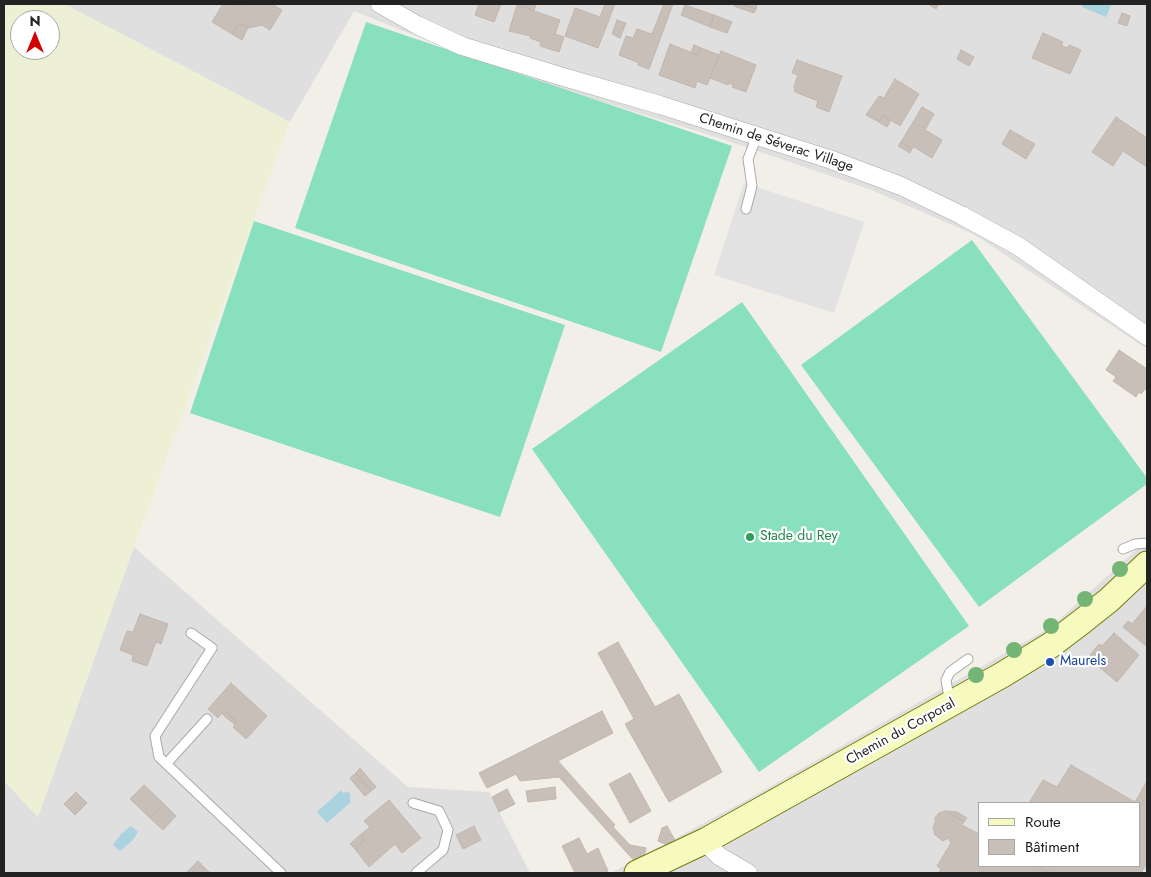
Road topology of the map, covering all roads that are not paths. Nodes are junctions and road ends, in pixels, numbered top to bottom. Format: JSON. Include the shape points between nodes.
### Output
{"nodes":[{"id":1,"x":380,"y":4,"type":"edge"},
{"id":2,"x":758,"y":136,"type":"junction"},
{"id":3,"x":746,"y":209,"type":"dead end"},
{"id":4,"x":1147,"y":336,"type":"edge"},
{"id":5,"x":1147,"y":543,"type":"edge"},
{"id":6,"x":1123,"y":549,"type":"dead end"},
{"id":7,"x":1147,"y":564,"type":"edge"},
{"id":8,"x":191,"y":633,"type":"dead end"},
{"id":9,"x":968,"y":659,"type":"dead end"},
{"id":10,"x":954,"y":702,"type":"junction"},
{"id":11,"x":207,"y":719,"type":"dead end"},
{"id":12,"x":167,"y":763,"type":"junction"},
{"id":13,"x":413,"y":803,"type":"dead end"},
{"id":14,"x":707,"y":840,"type":"junction"},
{"id":15,"x":281,"y":873,"type":"edge"},
{"id":16,"x":416,"y":873,"type":"edge"},
{"id":17,"x":638,"y":873,"type":"edge"},
{"id":18,"x":748,"y":873,"type":"edge"}],
"edges":[{"from":1,"to":2,"type":"street","name":"Chemin de Séverac Village","via":[[462,46]]},
{"from":2,"to":3,"type":"lane","via":[[748,160],[752,186]]},
{"from":2,"to":4,"type":"street","name":"Chemin de Séverac Village","via":[[883,179],[961,215],[1018,246]]},
{"from":5,"to":6,"type":"lane"},
{"from":7,"to":10,"type":"street","name":"Chemin du Corporal","via":[[1109,600],[1050,645]]},
{"from":8,"to":12,"type":"lane","via":[[212,648],[155,736],[159,757]]},
{"from":9,"to":10,"type":"lane","via":[[950,672],[946,680]]},
{"from":10,"to":14,"type":"street","name":"Chemin du Corporal"},
{"from":11,"to":12,"type":"lane"},
{"from":12,"to":15,"type":"lane"},
{"from":13,"to":16,"type":"lane","via":[[439,812],[448,830],[443,850]]},
{"from":14,"to":17,"type":"street","name":"Chemin du Corporal"},
{"from":14,"to":18,"type":"street","via":[[719,856]]}]}
